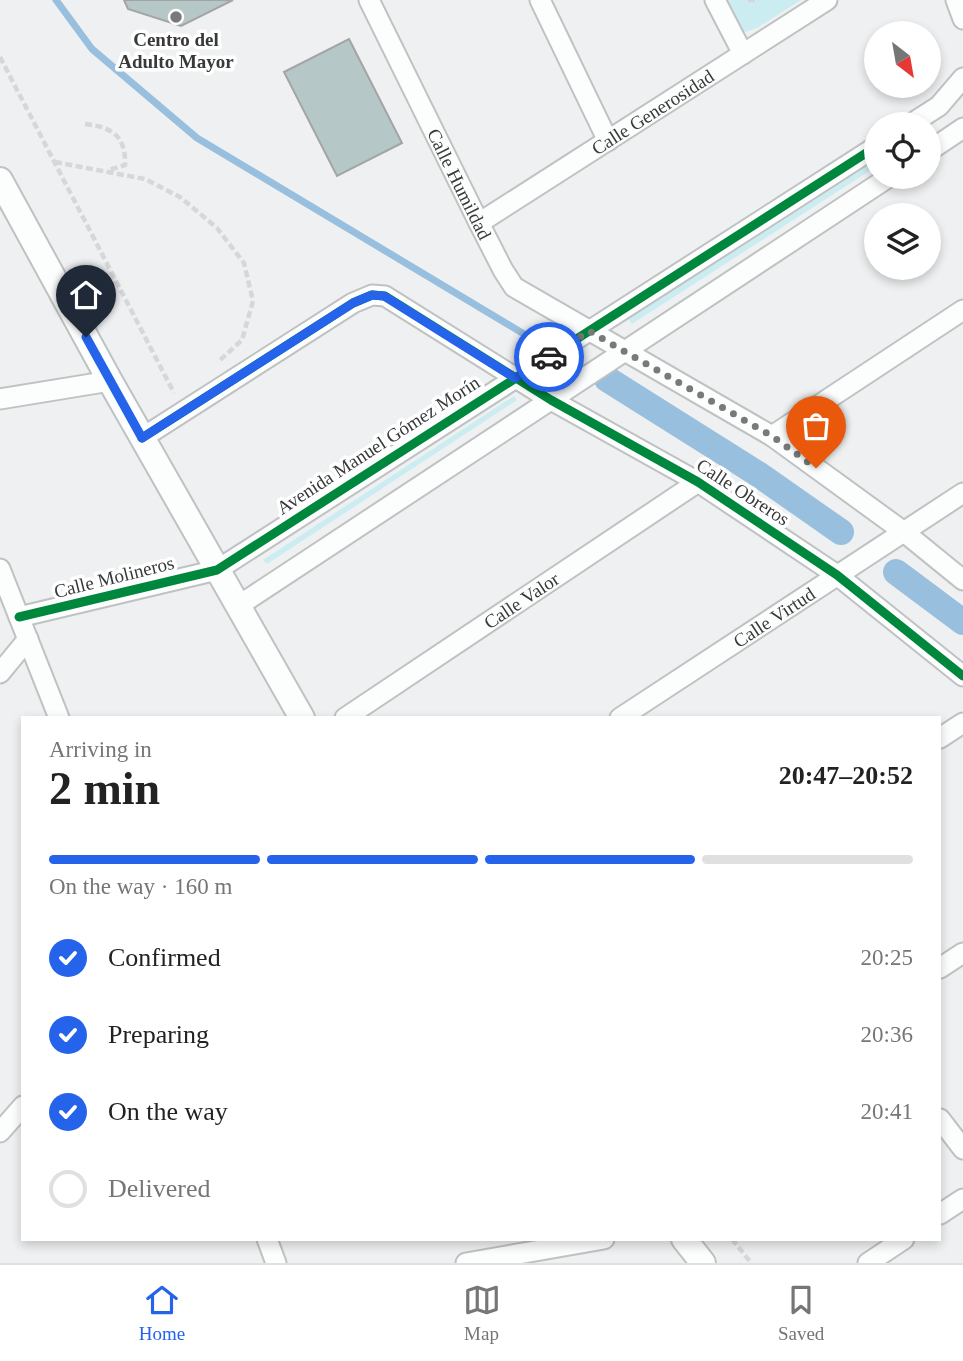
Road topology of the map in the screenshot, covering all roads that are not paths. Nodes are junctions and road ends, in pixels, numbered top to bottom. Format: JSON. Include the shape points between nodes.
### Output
{"nodes":[{"id":1,"x":369,"y":0,"type":"edge"},
{"id":2,"x":540,"y":0,"type":"edge"},
{"id":3,"x":715,"y":0,"type":"edge"},
{"id":4,"x":827,"y":0,"type":"edge"},
{"id":5,"x":956,"y":0,"type":"edge"},
{"id":6,"x":963,"y":19,"type":"edge"},
{"id":7,"x":743,"y":54,"type":"junction"},
{"id":8,"x":963,"y":78,"type":"edge"},
{"id":9,"x":930,"y":112,"type":"edge"},
{"id":10,"x":963,"y":128,"type":"edge"},
{"id":11,"x":608,"y":141,"type":"junction"},
{"id":12,"x":941,"y":142,"type":"edge"},
{"id":13,"x":864,"y":154,"type":"edge"},
{"id":14,"x":0,"y":180,"type":"edge"},
{"id":15,"x":871,"y":189,"type":"edge"},
{"id":16,"x":479,"y":223,"type":"junction"},
{"id":17,"x":963,"y":310,"type":"edge"},
{"id":18,"x":589,"y":331,"type":"junction"},
{"id":19,"x":625,"y":351,"type":"junction"},
{"id":20,"x":515,"y":378,"type":"junction"},
{"id":21,"x":110,"y":381,"type":"junction"},
{"id":22,"x":0,"y":399,"type":"edge"},
{"id":23,"x":551,"y":400,"type":"junction"},
{"id":24,"x":772,"y":436,"type":"junction"},
{"id":25,"x":142,"y":438,"type":"junction"},
{"id":26,"x":698,"y":482,"type":"junction"},
{"id":27,"x":963,"y":493,"type":"edge"},
{"id":28,"x":904,"y":532,"type":"junction"},
{"id":29,"x":0,"y":569,"type":"edge"},
{"id":30,"x":217,"y":570,"type":"junction"},
{"id":31,"x":836,"y":575,"type":"junction"},
{"id":32,"x":963,"y":580,"type":"edge"},
{"id":33,"x":238,"y":606,"type":"junction"},
{"id":34,"x":19,"y":617,"type":"junction"},
{"id":35,"x":28,"y":639,"type":"junction"},
{"id":36,"x":0,"y":673,"type":"edge"},
{"id":37,"x":963,"y":676,"type":"edge"},
{"id":38,"x":58,"y":716,"type":"edge"},
{"id":39,"x":301,"y":716,"type":"edge"},
{"id":40,"x":348,"y":716,"type":"edge"},
{"id":41,"x":623,"y":716,"type":"edge"},
{"id":42,"x":963,"y":723,"type":"edge"},
{"id":43,"x":941,"y":737,"type":"edge"},
{"id":44,"x":963,"y":953,"type":"edge"},
{"id":45,"x":941,"y":967,"type":"edge"},
{"id":46,"x":21,"y":1108,"type":"edge"},
{"id":47,"x":941,"y":1120,"type":"edge"},
{"id":48,"x":0,"y":1132,"type":"edge"},
{"id":49,"x":963,"y":1149,"type":"edge"},
{"id":50,"x":963,"y":1199,"type":"edge"},
{"id":51,"x":941,"y":1213,"type":"edge"},
{"id":52,"x":268,"y":1241,"type":"edge"},
{"id":53,"x":592,"y":1241,"type":"edge"},
{"id":54,"x":686,"y":1241,"type":"edge"},
{"id":55,"x":901,"y":1241,"type":"edge"},
{"id":56,"x":276,"y":1263,"type":"edge"},
{"id":57,"x":466,"y":1263,"type":"edge"},
{"id":58,"x":703,"y":1263,"type":"edge"},
{"id":59,"x":868,"y":1263,"type":"edge"}],
"edges":[{"from":1,"to":16,"type":"street","name":"Calle Humildad"},
{"from":2,"to":11,"type":"street"},
{"from":3,"to":7,"type":"street"},
{"from":4,"to":7,"type":"street","name":"Calle Generosidad"},
{"from":5,"to":6,"type":"street"},
{"from":7,"to":11,"type":"street","name":"Calle Generosidad"},
{"from":8,"to":9,"type":"street"},
{"from":10,"to":12,"type":"street"},
{"from":11,"to":16,"type":"street","name":"Calle Generosidad"},
{"from":13,"to":18,"type":"street","name":"Avenida Manuel Gómez Morín"},
{"from":14,"to":21,"type":"street"},
{"from":15,"to":19,"type":"street"},
{"from":16,"to":18,"type":"street","name":"Calle Humildad","via":[[514,287]]},
{"from":17,"to":24,"type":"street"},
{"from":18,"to":19,"type":"street","name":"Calle Humildad"},
{"from":18,"to":20,"type":"street","name":"Avenida Manuel Gómez Morín"},
{"from":19,"to":23,"type":"street"},
{"from":19,"to":24,"type":"street"},
{"from":20,"to":23,"type":"street","name":"Calle Obreros"},
{"from":20,"to":25,"type":"street","name":"Calle Obreros","via":[[384,296],[372,295]]},
{"from":20,"to":30,"type":"street","name":"Avenida Manuel Gómez Morín"},
{"from":21,"to":22,"type":"street"},
{"from":21,"to":25,"type":"street"},
{"from":23,"to":26,"type":"street","name":"Calle Obreros"},
{"from":23,"to":33,"type":"street"},
{"from":24,"to":28,"type":"street"},
{"from":25,"to":30,"type":"street"},
{"from":26,"to":31,"type":"street","name":"Calle Obreros"},
{"from":26,"to":40,"type":"street","name":"Calle Valor"},
{"from":27,"to":28,"type":"street","name":"Calle Virtud"},
{"from":28,"to":31,"type":"street","name":"Calle Virtud"},
{"from":28,"to":32,"type":"street"},
{"from":29,"to":34,"type":"street"},
{"from":30,"to":33,"type":"street"},
{"from":30,"to":34,"type":"street","name":"Calle Molineros"},
{"from":31,"to":37,"type":"street","name":"Calle Obreros"},
{"from":31,"to":41,"type":"street","name":"Calle Virtud"},
{"from":33,"to":39,"type":"street"},
{"from":34,"to":35,"type":"street"},
{"from":35,"to":36,"type":"street"},
{"from":35,"to":38,"type":"street"},
{"from":42,"to":43,"type":"street"},
{"from":44,"to":45,"type":"street"},
{"from":46,"to":48,"type":"street"},
{"from":47,"to":49,"type":"street"},
{"from":50,"to":51,"type":"street"},
{"from":52,"to":56,"type":"street"},
{"from":53,"to":57,"type":"street"},
{"from":54,"to":58,"type":"street"},
{"from":55,"to":59,"type":"street"}]}
